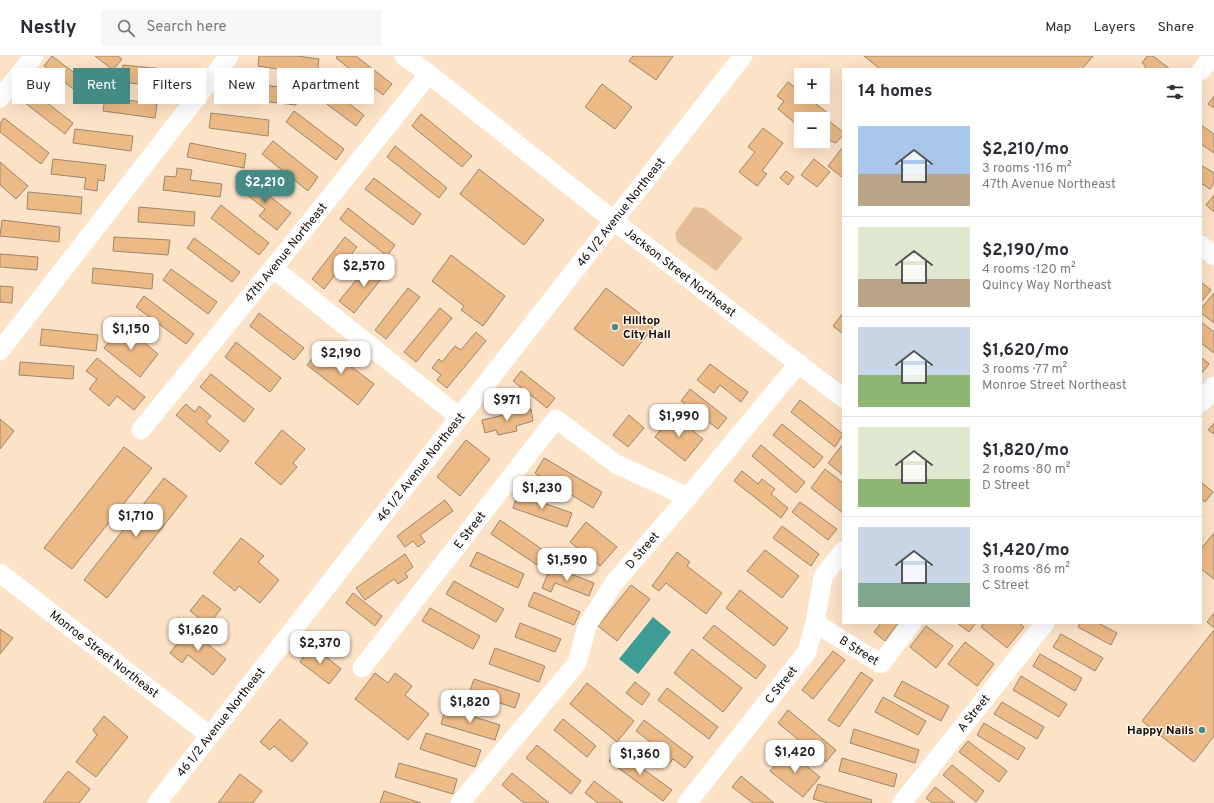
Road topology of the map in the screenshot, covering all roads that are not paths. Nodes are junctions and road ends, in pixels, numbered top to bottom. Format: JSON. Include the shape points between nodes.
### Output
{"nodes":[{"id":1,"x":34,"y":56,"type":"edge"},
{"id":2,"x":229,"y":56,"type":"edge"},
{"id":3,"x":404,"y":56,"type":"edge"},
{"id":4,"x":743,"y":56,"type":"edge"},
{"id":5,"x":1212,"y":56,"type":"edge"},
{"id":6,"x":1202,"y":70,"type":"edge"},
{"id":7,"x":429,"y":74,"type":"junction"},
{"id":8,"x":0,"y":98,"type":"edge"},
{"id":9,"x":614,"y":221,"type":"junction"},
{"id":10,"x":1202,"y":246,"type":"edge"},
{"id":11,"x":1214,"y":256,"type":"edge"},
{"id":12,"x":273,"y":268,"type":"junction"},
{"id":13,"x":0,"y":351,"type":"edge"},
{"id":14,"x":799,"y":363,"type":"junction"},
{"id":15,"x":1214,"y":386,"type":"edge"},
{"id":16,"x":842,"y":397,"type":"edge"},
{"id":17,"x":1202,"y":402,"type":"edge"},
{"id":18,"x":459,"y":417,"type":"junction"},
{"id":19,"x":141,"y":430,"type":"dead end"},
{"id":20,"x":688,"y":497,"type":"junction"},
{"id":21,"x":842,"y":552,"type":"edge"},
{"id":22,"x":0,"y":573,"type":"edge"},
{"id":23,"x":815,"y":623,"type":"junction"},
{"id":24,"x":911,"y":624,"type":"edge"},
{"id":25,"x":1044,"y":624,"type":"edge"},
{"id":26,"x":362,"y":668,"type":"dead end"},
{"id":27,"x":209,"y":735,"type":"junction"},
{"id":28,"x":157,"y":803,"type":"edge"},
{"id":29,"x":460,"y":803,"type":"edge"},
{"id":30,"x":687,"y":803,"type":"edge"},
{"id":31,"x":902,"y":803,"type":"edge"}],
"edges":[{"from":1,"to":8,"type":"street"},
{"from":2,"to":13,"type":"street"},
{"from":3,"to":7,"type":"street","name":"Jackson Street Northeast"},
{"from":4,"to":9,"type":"street","name":"46 1/2 Avenue Northeast"},
{"from":5,"to":6,"type":"street"},
{"from":7,"to":9,"type":"street","name":"Jackson Street Northeast"},
{"from":7,"to":12,"type":"street","name":"47th Avenue Northeast"},
{"from":9,"to":14,"type":"street","name":"Jackson Street Northeast"},
{"from":9,"to":18,"type":"street","name":"46 1/2 Avenue Northeast"},
{"from":10,"to":11,"type":"street"},
{"from":12,"to":18,"type":"street"},
{"from":12,"to":19,"type":"street","name":"47th Avenue Northeast"},
{"from":14,"to":16,"type":"street","name":"Jackson Street Northeast"},
{"from":14,"to":20,"type":"street","name":"D Street"},
{"from":15,"to":17,"type":"street"},
{"from":18,"to":27,"type":"street","name":"46 1/2 Avenue Northeast"},
{"from":20,"to":26,"type":"street","name":"E Street","via":[[616,464],[556,419]]},
{"from":20,"to":29,"type":"street","name":"D Street","via":[[614,583],[587,626],[577,663]]},
{"from":21,"to":23,"type":"street","name":"C Street","via":[[823,577]]},
{"from":22,"to":27,"type":"street","name":"Monroe Street Northeast"},
{"from":23,"to":24,"type":"street","name":"B Street","via":[[881,664]]},
{"from":23,"to":30,"type":"street","name":"C Street","via":[[807,652]]},
{"from":25,"to":31,"type":"street","name":"A Street"},
{"from":27,"to":28,"type":"street","name":"46 1/2 Avenue Northeast"}]}
